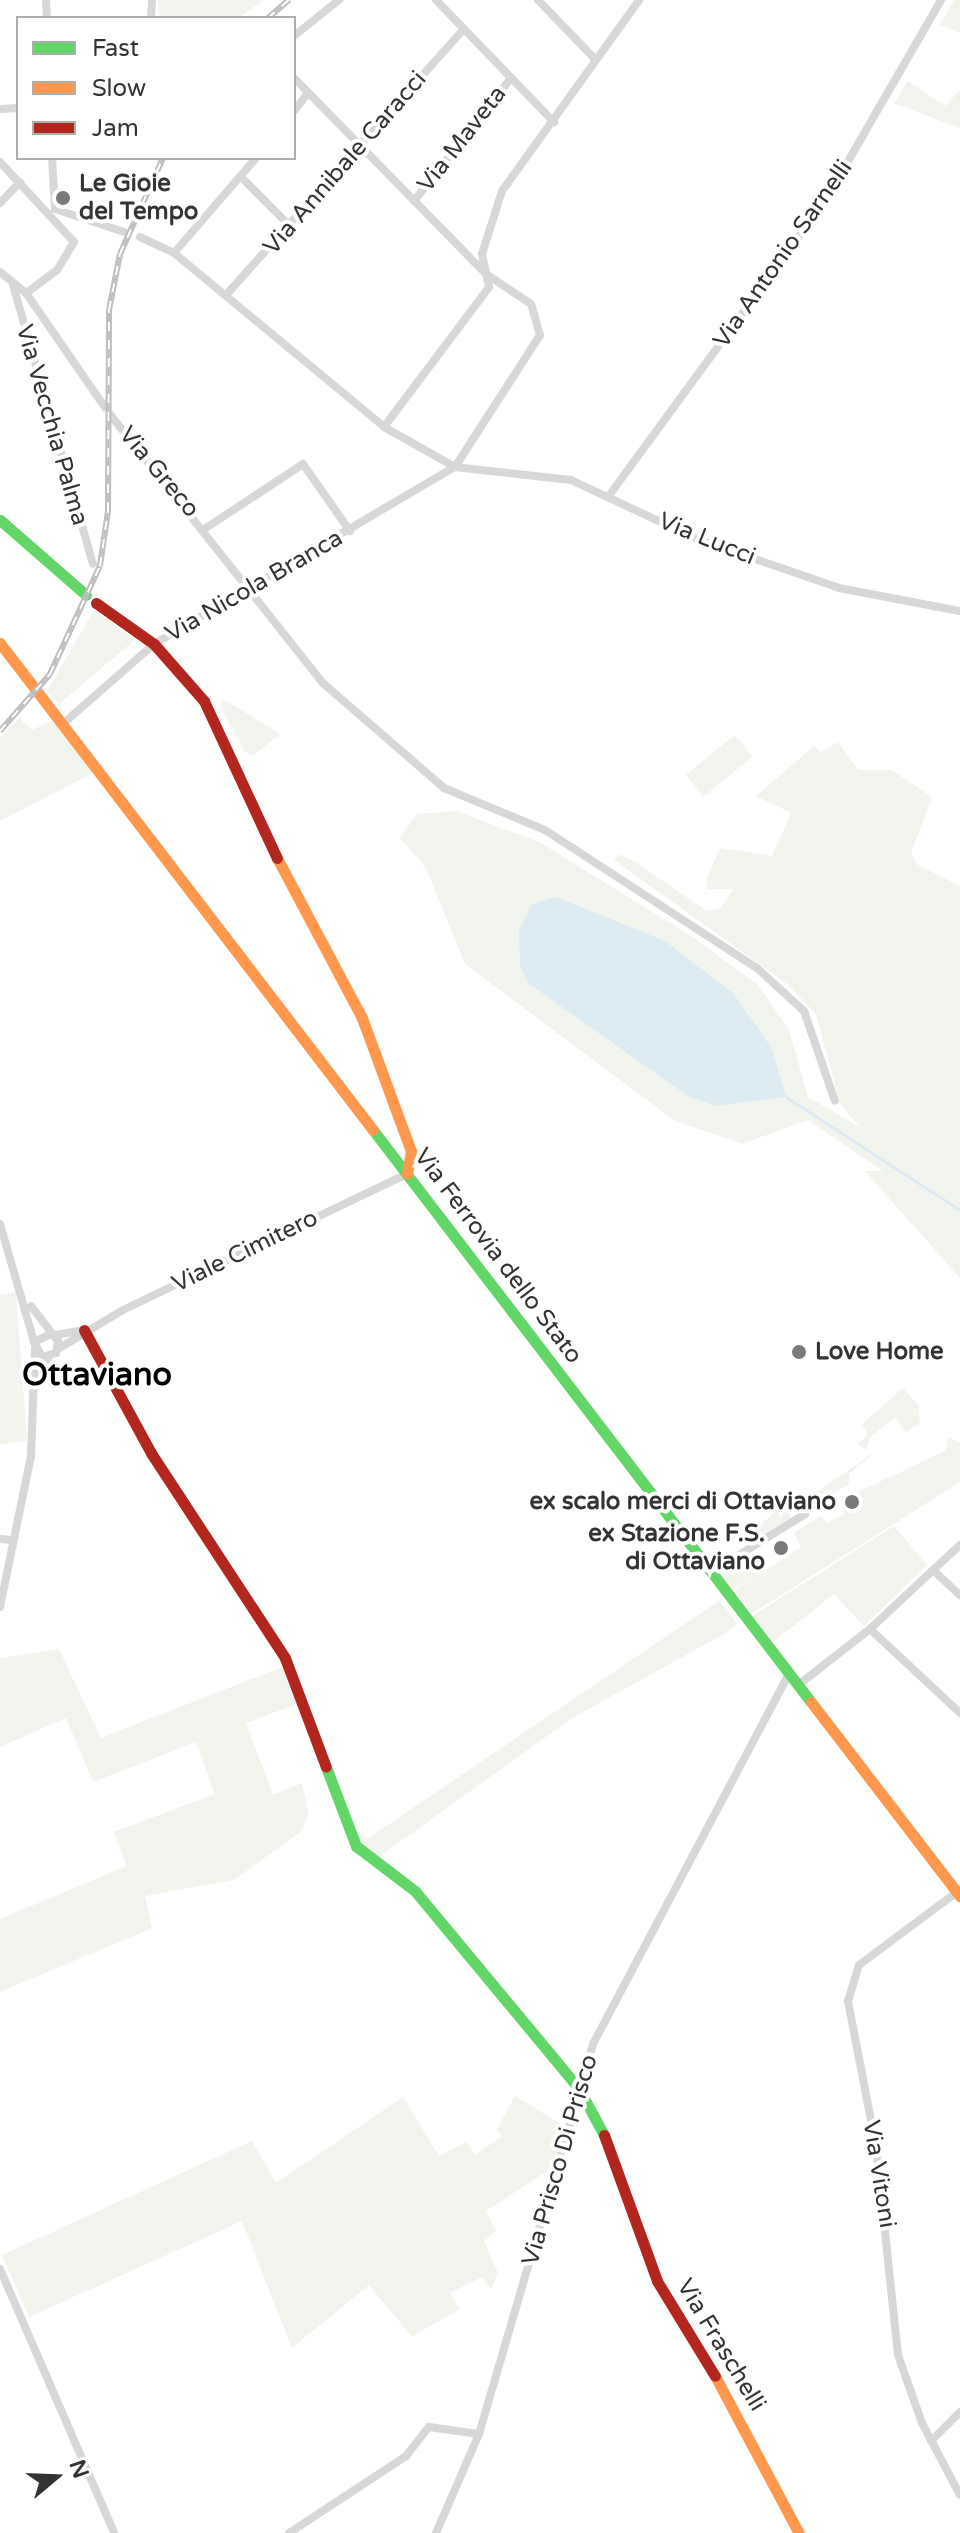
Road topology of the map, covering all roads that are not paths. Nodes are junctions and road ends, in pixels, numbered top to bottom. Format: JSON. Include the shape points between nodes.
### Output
{"nodes":[{"id":1,"x":339,"y":0,"type":"edge"},
{"id":2,"x":436,"y":0,"type":"edge"},
{"id":3,"x":538,"y":0,"type":"edge"},
{"id":4,"x":639,"y":0,"type":"edge"},
{"id":5,"x":941,"y":0,"type":"edge"},
{"id":6,"x":463,"y":30,"type":"junction"},
{"id":7,"x":296,"y":34,"type":"edge"},
{"id":8,"x":595,"y":59,"type":"junction"},
{"id":9,"x":511,"y":78,"type":"junction"},
{"id":10,"x":296,"y":80,"type":"edge"},
{"id":11,"x":308,"y":93,"type":"junction"},
{"id":12,"x":296,"y":108,"type":"edge"},
{"id":13,"x":554,"y":122,"type":"junction"},
{"id":14,"x":361,"y":148,"type":"junction"},
{"id":15,"x":52,"y":160,"type":"edge"},
{"id":16,"x":254,"y":160,"type":"edge"},
{"id":17,"x":0,"y":162,"type":"edge"},
{"id":18,"x":241,"y":177,"type":"junction"},
{"id":19,"x":20,"y":182,"type":"junction"},
{"id":20,"x":414,"y":201,"type":"junction"},
{"id":21,"x":0,"y":203,"type":"edge"},
{"id":22,"x":51,"y":210,"type":"junction"},
{"id":23,"x":291,"y":227,"type":"junction"},
{"id":24,"x":124,"y":232,"type":"dead end"},
{"id":25,"x":140,"y":237,"type":"dead end"},
{"id":26,"x":174,"y":253,"type":"junction"},
{"id":27,"x":0,"y":272,"type":"edge"},
{"id":28,"x":486,"y":274,"type":"junction"},
{"id":29,"x":13,"y":285,"type":"junction"},
{"id":30,"x":26,"y":293,"type":"junction"},
{"id":31,"x":226,"y":295,"type":"junction"},
{"id":32,"x":102,"y":403,"type":"tunnel mouth"},
{"id":33,"x":112,"y":417,"type":"tunnel mouth"},
{"id":34,"x":384,"y":427,"type":"junction"},
{"id":35,"x":455,"y":467,"type":"junction"},
{"id":36,"x":608,"y":497,"type":"junction"},
{"id":37,"x":0,"y":520,"type":"edge"},
{"id":38,"x":206,"y":528,"type":"junction"},
{"id":39,"x":350,"y":531,"type":"junction"},
{"id":40,"x":93,"y":564,"type":"dead end"},
{"id":41,"x":250,"y":590,"type":"junction"},
{"id":42,"x":960,"y":611,"type":"edge"},
{"id":43,"x":0,"y":643,"type":"edge"},
{"id":44,"x":154,"y":644,"type":"junction"},
{"id":45,"x":65,"y":722,"type":"junction"},
{"id":46,"x":835,"y":1101,"type":"dead end"},
{"id":47,"x":407,"y":1174,"type":"junction"},
{"id":48,"x":0,"y":1224,"type":"edge"},
{"id":49,"x":28,"y":1302,"type":"junction"},
{"id":50,"x":84,"y":1330,"type":"junction"},
{"id":51,"x":52,"y":1334,"type":"junction"},
{"id":52,"x":34,"y":1346,"type":"junction"},
{"id":53,"x":58,"y":1349,"type":"junction"},
{"id":54,"x":49,"y":1357,"type":"junction"},
{"id":55,"x":35,"y":1391,"type":"junction"},
{"id":56,"x":805,"y":1514,"type":"dead end"},
{"id":57,"x":0,"y":1539,"type":"edge"},
{"id":58,"x":13,"y":1540,"type":"junction"},
{"id":59,"x":960,"y":1545,"type":"edge"},
{"id":60,"x":0,"y":1546,"type":"edge"},
{"id":61,"x":933,"y":1570,"type":"junction"},
{"id":62,"x":709,"y":1574,"type":"junction"},
{"id":63,"x":960,"y":1595,"type":"edge"},
{"id":64,"x":0,"y":1607,"type":"edge"},
{"id":65,"x":870,"y":1629,"type":"junction"},
{"id":66,"x":788,"y":1675,"type":"junction"},
{"id":67,"x":797,"y":1686,"type":"junction"},
{"id":68,"x":960,"y":1713,"type":"edge"},
{"id":69,"x":958,"y":1889,"type":"edge"},
{"id":70,"x":578,"y":2087,"type":"junction"},
{"id":71,"x":0,"y":2269,"type":"edge"},
{"id":72,"x":960,"y":2412,"type":"edge"},
{"id":73,"x":479,"y":2434,"type":"junction"},
{"id":74,"x":931,"y":2441,"type":"junction"},
{"id":75,"x":960,"y":2495,"type":"edge"},
{"id":76,"x":114,"y":2533,"type":"edge"},
{"id":77,"x":289,"y":2533,"type":"edge"},
{"id":78,"x":436,"y":2533,"type":"edge"},
{"id":79,"x":799,"y":2533,"type":"edge"}],
"edges":[{"from":1,"to":7,"type":"street"},
{"from":2,"to":6,"type":"street","name":"Via Maveta"},
{"from":3,"to":8,"type":"street"},
{"from":4,"to":8,"type":"street"},
{"from":5,"to":36,"type":"street","name":"Via Antonio Sarnelli","via":[[828,196]]},
{"from":6,"to":9,"type":"street","name":"Via Maveta"},
{"from":6,"to":14,"type":"street","name":"Via Annibale Caracci"},
{"from":8,"to":13,"type":"street"},
{"from":9,"to":13,"type":"street","name":"Via Maveta"},
{"from":9,"to":20,"type":"street","name":"Via Maveta"},
{"from":10,"to":11,"type":"street","name":"Via Maveta"},
{"from":11,"to":12,"type":"street"},
{"from":11,"to":14,"type":"street","name":"Via Maveta"},
{"from":13,"to":28,"type":"street","via":[[489,217]]},
{"from":14,"to":20,"type":"street","name":"Via Maveta"},
{"from":14,"to":23,"type":"street","name":"Via Annibale Caracci"},
{"from":15,"to":22,"type":"street"},
{"from":16,"to":18,"type":"street"},
{"from":17,"to":19,"type":"street"},
{"from":18,"to":23,"type":"street"},
{"from":18,"to":26,"type":"street"},
{"from":19,"to":21,"type":"street"},
{"from":19,"to":22,"type":"street"},
{"from":20,"to":28,"type":"street","name":"Via Maveta"},
{"from":22,"to":24,"type":"street"},
{"from":22,"to":30,"type":"street","via":[[74,242],[57,270]]},
{"from":23,"to":31,"type":"street","name":"Via Annibale Caracci"},
{"from":25,"to":26,"type":"street"},
{"from":26,"to":31,"type":"street"},
{"from":27,"to":29,"type":"street"},
{"from":28,"to":34,"type":"street","via":[[489,287]]},
{"from":28,"to":35,"type":"street","name":"Via Maveta","via":[[531,304],[540,335]]},
{"from":29,"to":30,"type":"street"},
{"from":29,"to":40,"type":"street","name":"Via Vecchia Palma"},
{"from":30,"to":32,"type":"street","name":"Via Greco"},
{"from":31,"to":34,"type":"street"},
{"from":33,"to":38,"type":"street","name":"Via Greco"},
{"from":34,"to":35,"type":"street"},
{"from":35,"to":36,"type":"street","name":"Via Lucci","via":[[571,480]]},
{"from":35,"to":39,"type":"street","name":"Via Nicola Branca"},
{"from":36,"to":42,"type":"street","name":"Via Lucci","via":[[697,539],[839,588]]},
{"from":37,"to":44,"type":"main road","via":[[91,599]]},
{"from":38,"to":39,"type":"street","name":"Via Greco","via":[[303,464]]},
{"from":38,"to":41,"type":"street","name":"Via Greco"},
{"from":39,"to":41,"type":"street","name":"Via Nicola Branca"},
{"from":41,"to":44,"type":"street","name":"Via Nicola Branca"},
{"from":41,"to":46,"type":"street","name":"Via Greco","via":[[324,684],[444,788],[545,830],[757,968],[804,1011]]},
{"from":43,"to":45,"type":"main road","name":"Via Ferrovia dello Stato"},
{"from":44,"to":45,"type":"street","name":"Via Nicola Branca"},
{"from":44,"to":47,"type":"main road","via":[[204,701],[244,797],[362,1018],[411,1151]]},
{"from":45,"to":47,"type":"main road","name":"Via Ferrovia dello Stato"},
{"from":47,"to":50,"type":"street","name":"Viale Cimitero"},
{"from":47,"to":62,"type":"main road","name":"Via Ferrovia dello Stato"},
{"from":48,"to":49,"type":"street"},
{"from":49,"to":51,"type":"street"},
{"from":49,"to":52,"type":"street"},
{"from":50,"to":51,"type":"street","name":"Viale Cimitero"},
{"from":50,"to":53,"type":"street","name":"Viale Cimitero"},
{"from":50,"to":70,"type":"main road","name":"Via Fraschelli","via":[[151,1453],[285,1658],[356,1846],[415,1891]]},
{"from":51,"to":52,"type":"street","name":"Viale Cimitero"},
{"from":51,"to":53,"type":"street"},
{"from":52,"to":54,"type":"street"},
{"from":52,"to":55,"type":"street"},
{"from":53,"to":54,"type":"street","name":"Viale Cimitero"},
{"from":54,"to":55,"type":"street"},
{"from":55,"to":58,"type":"street"},
{"from":56,"to":62,"type":"street"},
{"from":57,"to":58,"type":"street"},
{"from":58,"to":60,"type":"street"},
{"from":58,"to":64,"type":"street"},
{"from":59,"to":61,"type":"street"},
{"from":61,"to":63,"type":"street"},
{"from":61,"to":65,"type":"street"},
{"from":62,"to":66,"type":"main road","name":"Via Ferrovia dello Stato"},
{"from":65,"to":67,"type":"street"},
{"from":65,"to":68,"type":"street"},
{"from":66,"to":67,"type":"main road","name":"Via Ferrovia dello Stato"},
{"from":66,"to":70,"type":"street","name":"Via Prisco Di Prisco","via":[[627,1977]]},
{"from":67,"to":69,"type":"main road","name":"Via Ferrovia dello Stato"},
{"from":69,"to":74,"type":"street","name":"Via Vitoni","via":[[859,1965],[848,2001],[876,2146],[898,2355]]},
{"from":70,"to":73,"type":"street","name":"Via Prisco Di Prisco"},
{"from":70,"to":79,"type":"main road","name":"Via Fraschelli","via":[[622,2168],[657,2281],[764,2456]]},
{"from":71,"to":76,"type":"street"},
{"from":72,"to":74,"type":"street"},
{"from":73,"to":77,"type":"street","via":[[429,2427],[406,2456]]},
{"from":73,"to":78,"type":"street","name":"Via Prisco Di Prisco"},
{"from":74,"to":75,"type":"street","name":"Via Vitoni"}]}
